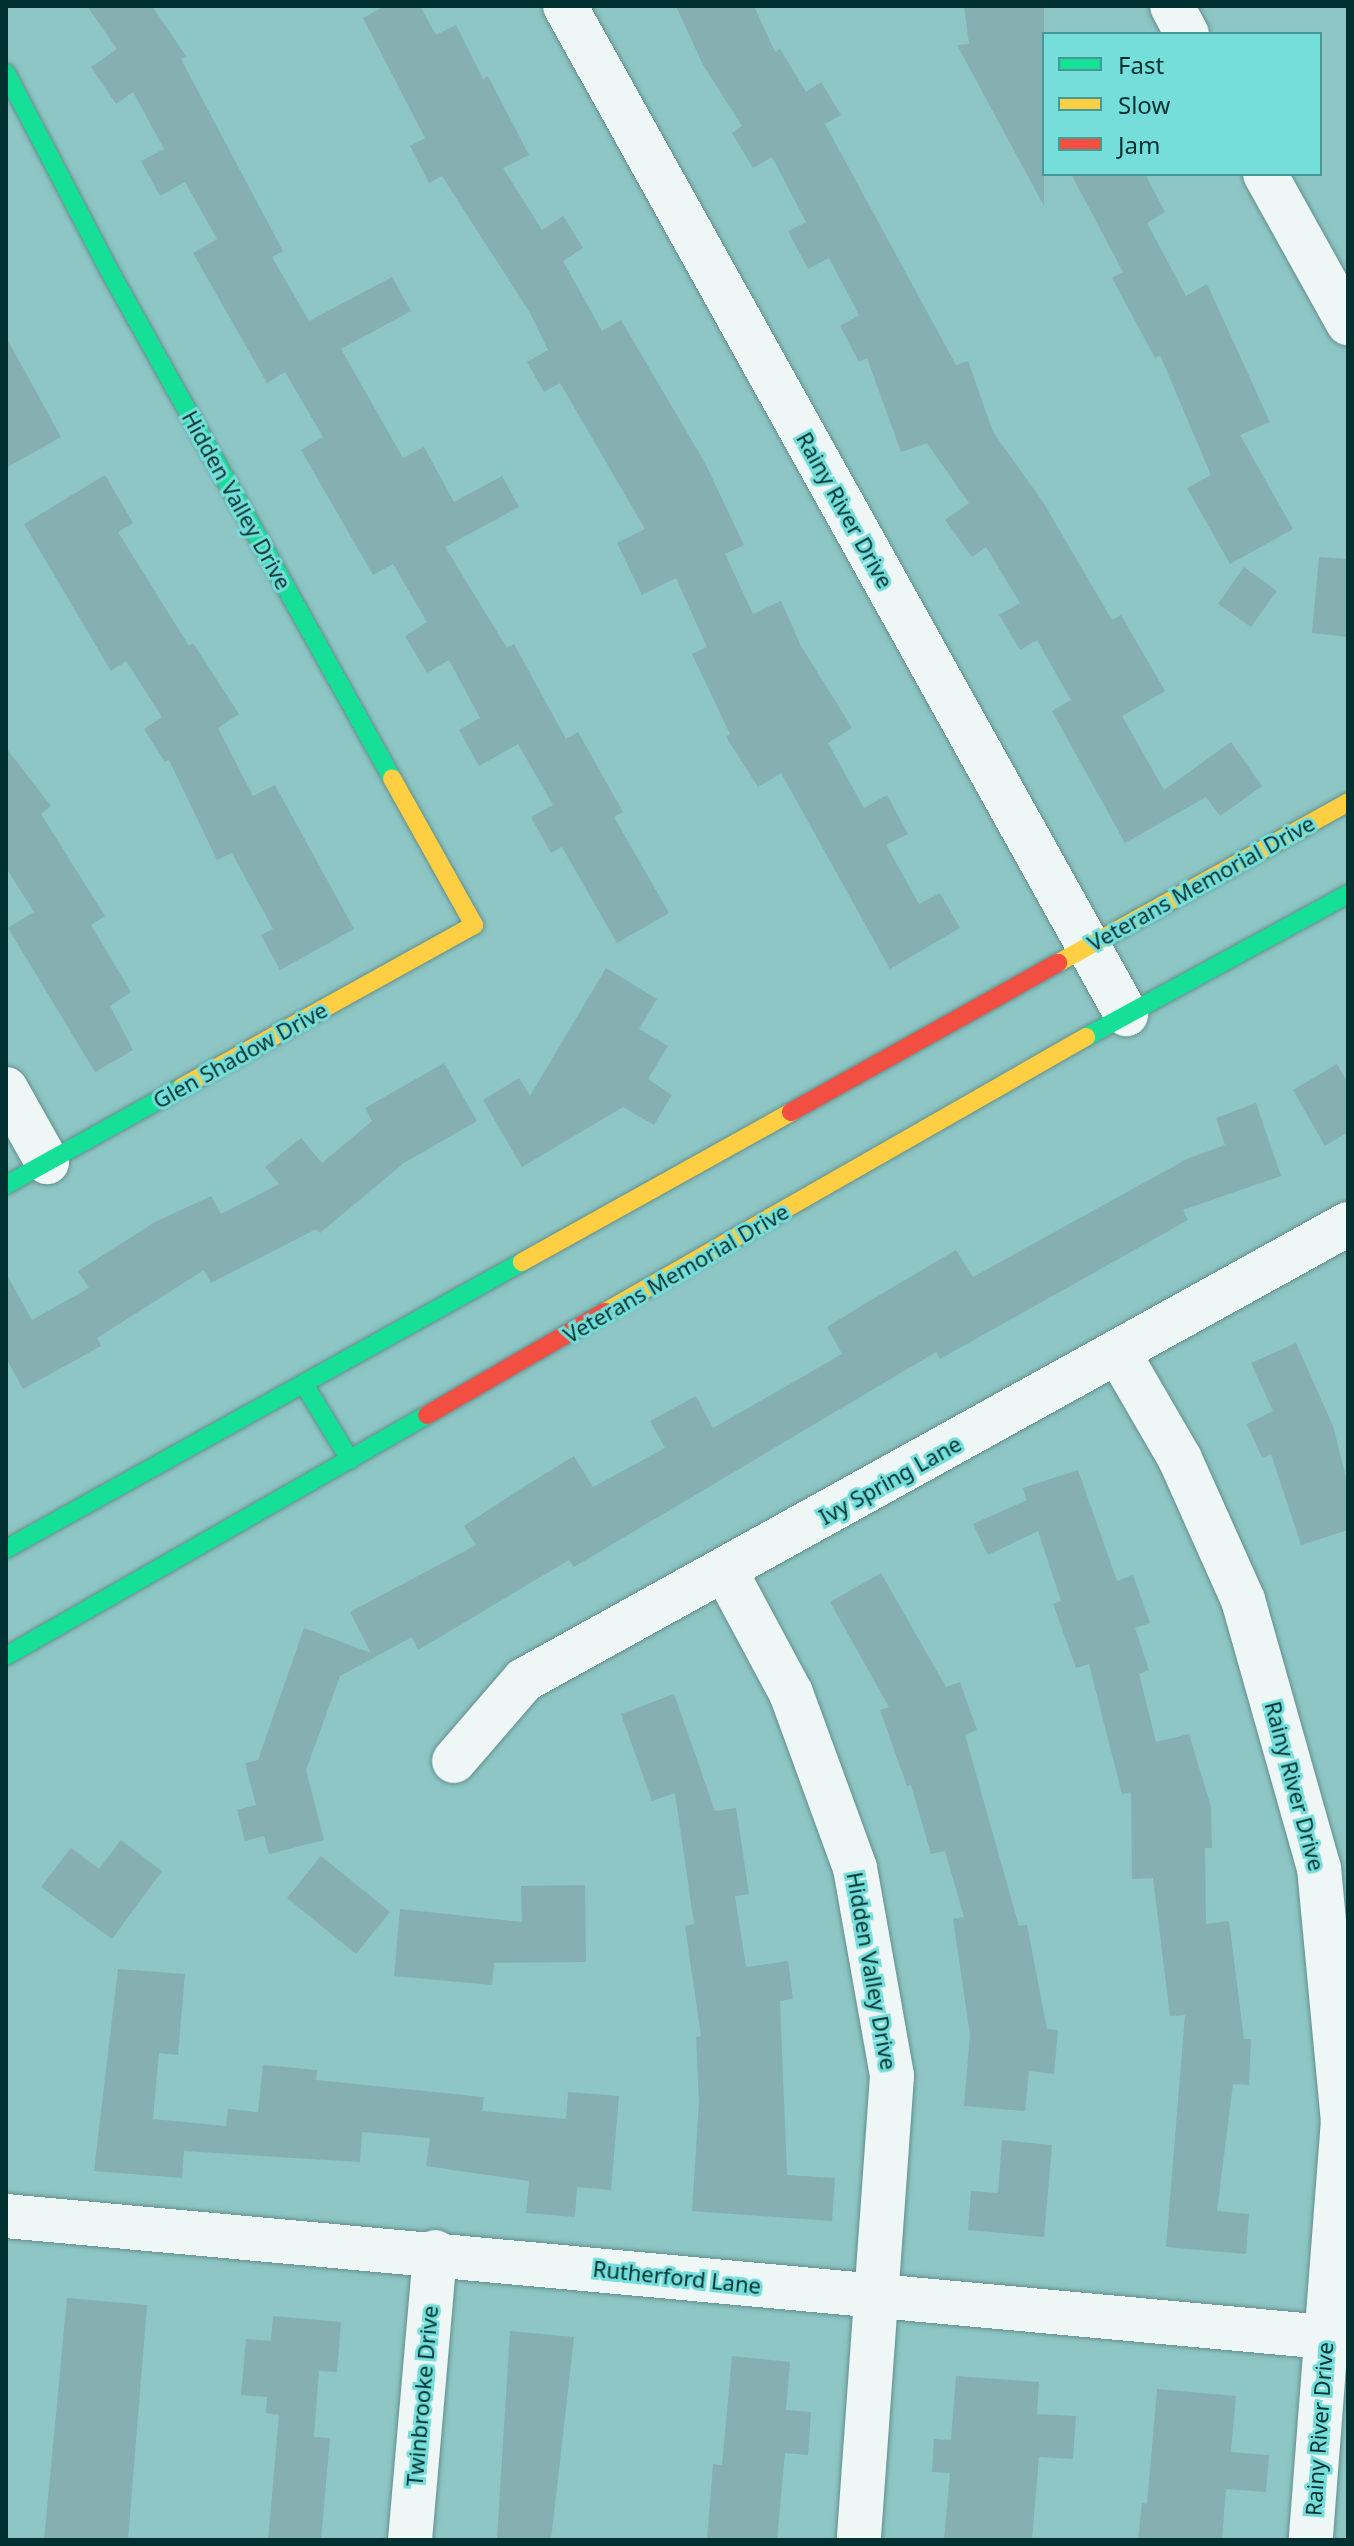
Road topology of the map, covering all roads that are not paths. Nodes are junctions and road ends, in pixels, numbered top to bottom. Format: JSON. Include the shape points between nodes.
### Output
{"nodes":[{"id":1,"x":565,"y":6,"type":"edge"},
{"id":2,"x":1172,"y":6,"type":"edge"},
{"id":3,"x":1186,"y":32,"type":"edge"},
{"id":4,"x":6,"y":73,"type":"edge"},
{"id":5,"x":1266,"y":176,"type":"edge"},
{"id":6,"x":1348,"y":323,"type":"edge"},
{"id":7,"x":1348,"y":802,"type":"edge"},
{"id":8,"x":1348,"y":894,"type":"edge"},
{"id":9,"x":474,"y":925,"type":"joint"},
{"id":10,"x":1087,"y":946,"type":"junction"},
{"id":11,"x":1126,"y":1014,"type":"junction"},
{"id":12,"x":6,"y":1089,"type":"edge"},
{"id":13,"x":47,"y":1162,"type":"junction"},
{"id":14,"x":6,"y":1185,"type":"edge"},
{"id":15,"x":1348,"y":1224,"type":"edge"},
{"id":16,"x":1118,"y":1352,"type":"junction"},
{"id":17,"x":304,"y":1384,"type":"junction"},
{"id":18,"x":350,"y":1460,"type":"junction"},
{"id":19,"x":6,"y":1549,"type":"edge"},
{"id":20,"x":726,"y":1572,"type":"junction"},
{"id":21,"x":6,"y":1656,"type":"edge"},
{"id":22,"x":454,"y":1761,"type":"dead end"},
{"id":23,"x":6,"y":2216,"type":"edge"},
{"id":24,"x":435,"y":2252,"type":"junction"},
{"id":25,"x":878,"y":2297,"type":"junction"},
{"id":26,"x":1337,"y":2338,"type":"edge"},
{"id":27,"x":410,"y":2540,"type":"edge"},
{"id":28,"x":859,"y":2540,"type":"edge"},
{"id":29,"x":1311,"y":2540,"type":"edge"}],
"edges":[{"from":1,"to":10,"type":"street","name":"Rainy River Drive"},
{"from":2,"to":3,"type":"street"},
{"from":4,"to":9,"type":"main road","name":"Hidden Valley Drive","via":[[109,270]]},
{"from":5,"to":6,"type":"street"},
{"from":7,"to":10,"type":"main road","name":"Veterans Memorial Drive"},
{"from":8,"to":11,"type":"main road","name":"Veterans Memorial Drive"},
{"from":9,"to":13,"type":"main road","name":"Glen Shadow Drive"},
{"from":10,"to":11,"type":"street","name":"Rainy River Drive"},
{"from":10,"to":17,"type":"main road","name":"Veterans Memorial Drive"},
{"from":11,"to":18,"type":"main road","name":"Veterans Memorial Drive"},
{"from":12,"to":13,"type":"street"},
{"from":13,"to":14,"type":"main road","name":"Glen Shadow Drive"},
{"from":15,"to":16,"type":"street","name":"Ivy Spring Lane"},
{"from":16,"to":20,"type":"street","name":"Ivy Spring Lane"},
{"from":16,"to":26,"type":"street","name":"Rainy River Drive","via":[[1180,1459],[1243,1600],[1319,1868],[1343,2120]]},
{"from":17,"to":18,"type":"main road"},
{"from":17,"to":19,"type":"main road","name":"Veterans Memorial Drive"},
{"from":18,"to":21,"type":"main road","name":"Veterans Memorial Drive"},
{"from":20,"to":22,"type":"street","name":"Ivy Spring Lane","via":[[524,1680]]},
{"from":20,"to":25,"type":"street","name":"Hidden Valley Drive","via":[[791,1693],[855,1868],[892,2076]]},
{"from":23,"to":24,"type":"street","name":"Rutherford Lane"},
{"from":24,"to":25,"type":"street","name":"Rutherford Lane"},
{"from":24,"to":27,"type":"street","name":"Twinbrooke Drive"},
{"from":25,"to":26,"type":"street","name":"Rutherford Lane"},
{"from":25,"to":28,"type":"street","name":"Hidden Valley Drive"},
{"from":26,"to":29,"type":"street","name":"Rainy River Drive"}]}
